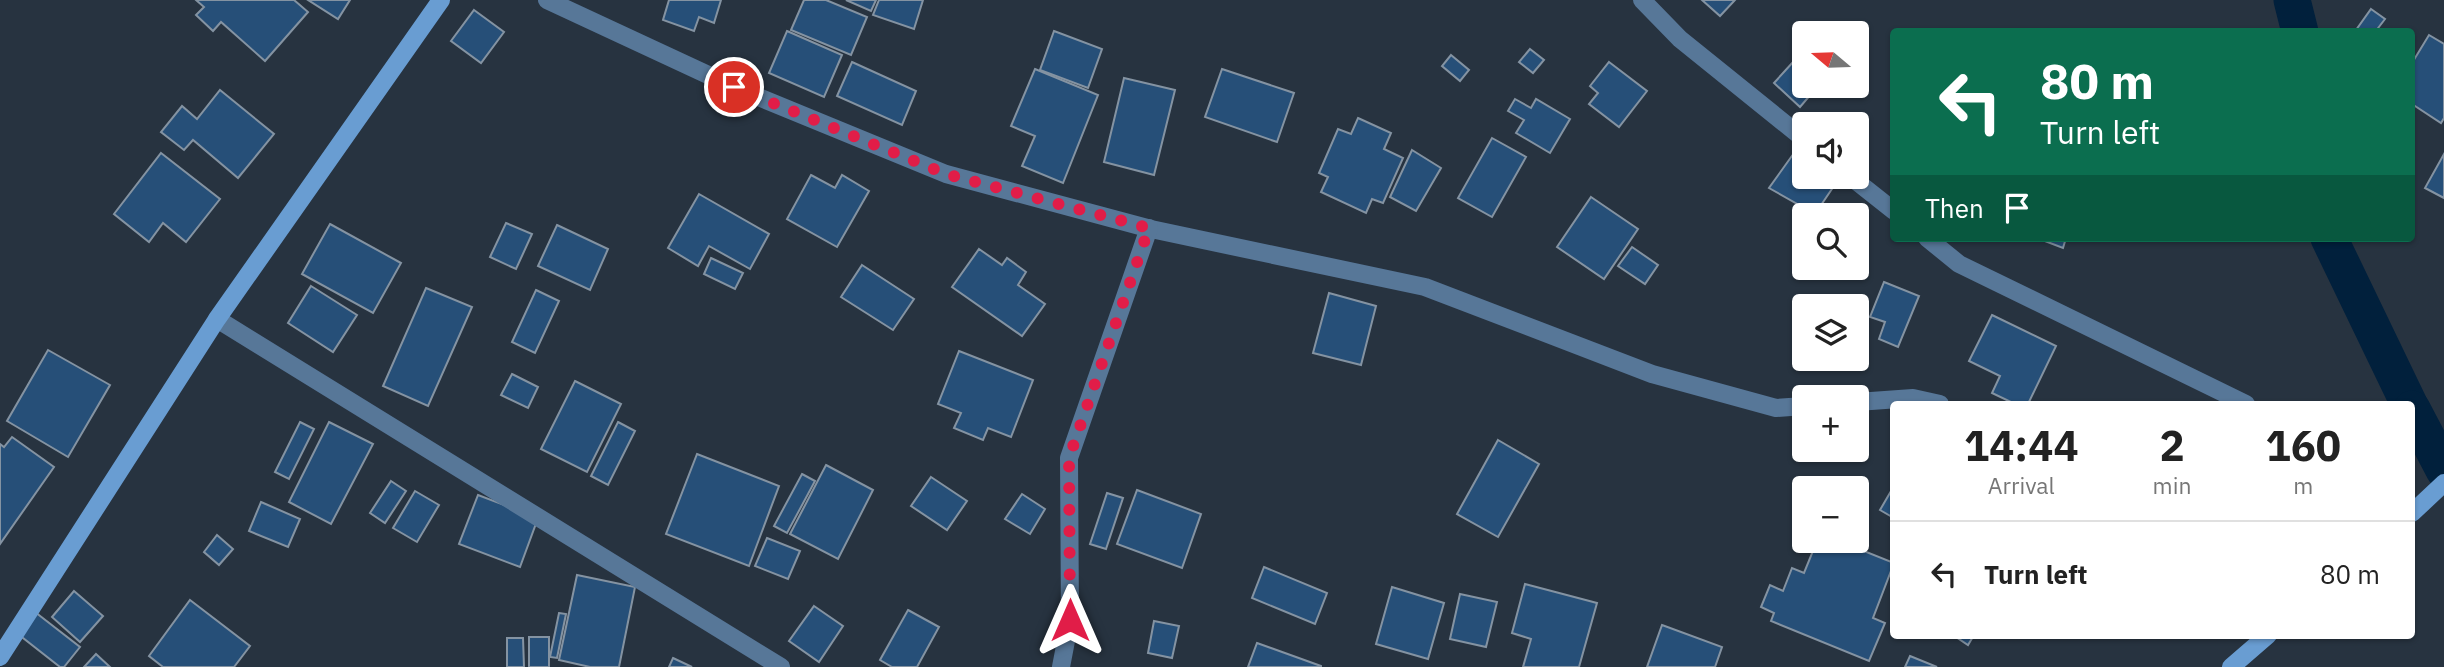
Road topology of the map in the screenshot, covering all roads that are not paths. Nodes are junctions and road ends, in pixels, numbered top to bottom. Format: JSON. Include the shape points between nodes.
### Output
{"nodes":[{"id":1,"x":441,"y":0,"type":"edge"},
{"id":2,"x":547,"y":0,"type":"edge"},
{"id":3,"x":1642,"y":0,"type":"edge"},
{"id":4,"x":1792,"y":129,"type":"edge"},
{"id":5,"x":1866,"y":189,"type":"edge"},
{"id":6,"x":1890,"y":208,"type":"edge"},
{"id":7,"x":1149,"y":228,"type":"junction"},
{"id":8,"x":1932,"y":242,"type":"edge"},
{"id":9,"x":217,"y":319,"type":"junction"},
{"id":10,"x":1869,"y":401,"type":"edge"},
{"id":11,"x":1926,"y":401,"type":"edge"},
{"id":12,"x":2240,"y":401,"type":"edge"},
{"id":13,"x":1792,"y":407,"type":"edge"},
{"id":14,"x":2444,"y":483,"type":"edge"},
{"id":15,"x":2415,"y":510,"type":"edge"},
{"id":16,"x":2264,"y":639,"type":"edge"},
{"id":17,"x":0,"y":657,"type":"edge"},
{"id":18,"x":781,"y":667,"type":"edge"},
{"id":19,"x":1061,"y":667,"type":"edge"},
{"id":20,"x":2231,"y":667,"type":"edge"}],
"edges":[{"from":1,"to":9,"type":"main road"},
{"from":2,"to":7,"type":"street","via":[[734,87],[946,174]]},
{"from":3,"to":4,"type":"street","via":[[1680,39]]},
{"from":5,"to":6,"type":"street"},
{"from":7,"to":13,"type":"street","via":[[1425,287],[1653,374],[1776,408]]},
{"from":7,"to":19,"type":"street","via":[[1069,458],[1070,620]]},
{"from":8,"to":12,"type":"street","via":[[1959,264]]},
{"from":9,"to":17,"type":"main road"},
{"from":9,"to":18,"type":"street"},
{"from":10,"to":11,"type":"street"},
{"from":14,"to":15,"type":"main road"},
{"from":16,"to":20,"type":"main road"}]}
